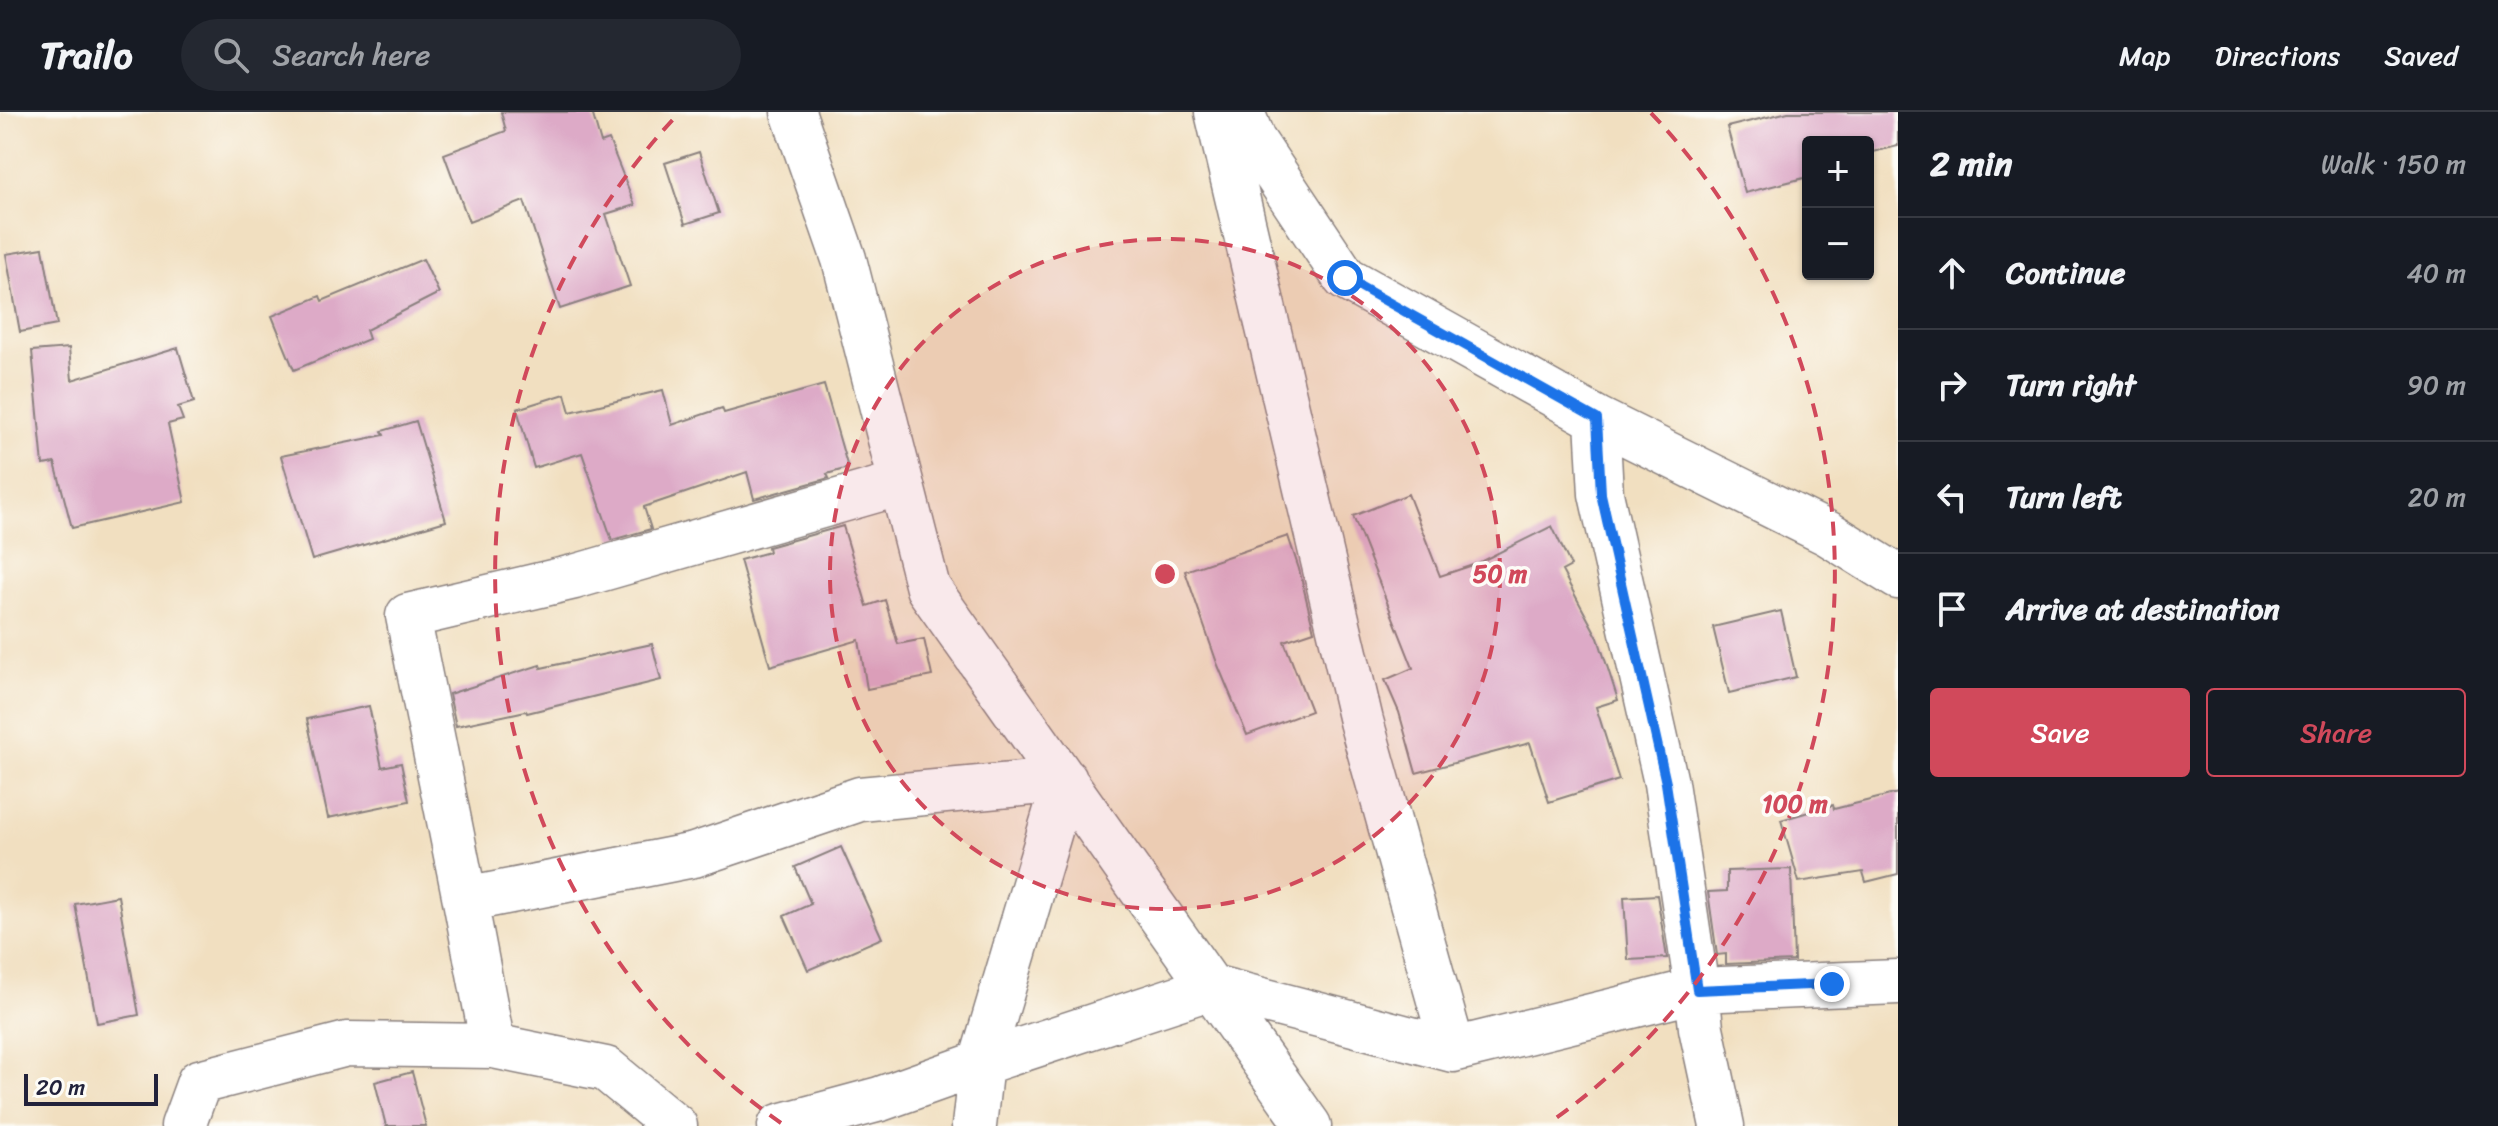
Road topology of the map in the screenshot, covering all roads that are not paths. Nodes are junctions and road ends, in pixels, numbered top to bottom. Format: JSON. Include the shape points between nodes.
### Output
{"nodes":[{"id":1,"x":793,"y":112,"type":"edge"},
{"id":2,"x":1217,"y":112,"type":"edge"},
{"id":3,"x":1242,"y":112,"type":"edge"},
{"id":4,"x":1597,"y":419,"type":"junction"},
{"id":5,"x":901,"y":483,"type":"junction"},
{"id":6,"x":1898,"y":577,"type":"edge"},
{"id":7,"x":1065,"y":780,"type":"junction"},
{"id":8,"x":465,"y":900,"type":"junction"},
{"id":9,"x":1898,"y":982,"type":"edge"},
{"id":10,"x":1212,"y":987,"type":"junction"},
{"id":11,"x":1697,"y":990,"type":"junction"},
{"id":12,"x":493,"y":1046,"type":"junction"},
{"id":13,"x":1453,"y":1050,"type":"junction"},
{"id":14,"x":981,"y":1063,"type":"junction"},
{"id":15,"x":183,"y":1126,"type":"edge"},
{"id":16,"x":675,"y":1126,"type":"edge"},
{"id":17,"x":780,"y":1126,"type":"edge"},
{"id":18,"x":974,"y":1126,"type":"edge"},
{"id":19,"x":1309,"y":1126,"type":"edge"},
{"id":20,"x":1722,"y":1126,"type":"edge"}],
"edges":[{"from":1,"to":5,"type":"street","via":[[844,259]]},
{"from":2,"to":13,"type":"street","via":[[1361,721]]},
{"from":3,"to":4,"type":"street","via":[[1253,140],[1345,278]]},
{"from":4,"to":6,"type":"street","via":[[1829,534]]},
{"from":4,"to":11,"type":"street","via":[[1601,494],[1666,783]]},
{"from":5,"to":7,"type":"street","via":[[928,588]]},
{"from":5,"to":8,"type":"street","via":[[574,577],[408,616]]},
{"from":7,"to":8,"type":"street","via":[[860,799],[694,855]]},
{"from":7,"to":10,"type":"street"},
{"from":7,"to":14,"type":"street"},
{"from":8,"to":12,"type":"street"},
{"from":9,"to":11,"type":"street"},
{"from":10,"to":13,"type":"street"},
{"from":10,"to":14,"type":"street"},
{"from":10,"to":19,"type":"street"},
{"from":11,"to":13,"type":"street"},
{"from":11,"to":20,"type":"street"},
{"from":12,"to":15,"type":"street","via":[[347,1044],[214,1078],[199,1082]]},
{"from":12,"to":16,"type":"street","via":[[606,1069]]},
{"from":14,"to":17,"type":"street","via":[[880,1099]]},
{"from":14,"to":18,"type":"street"}]}
